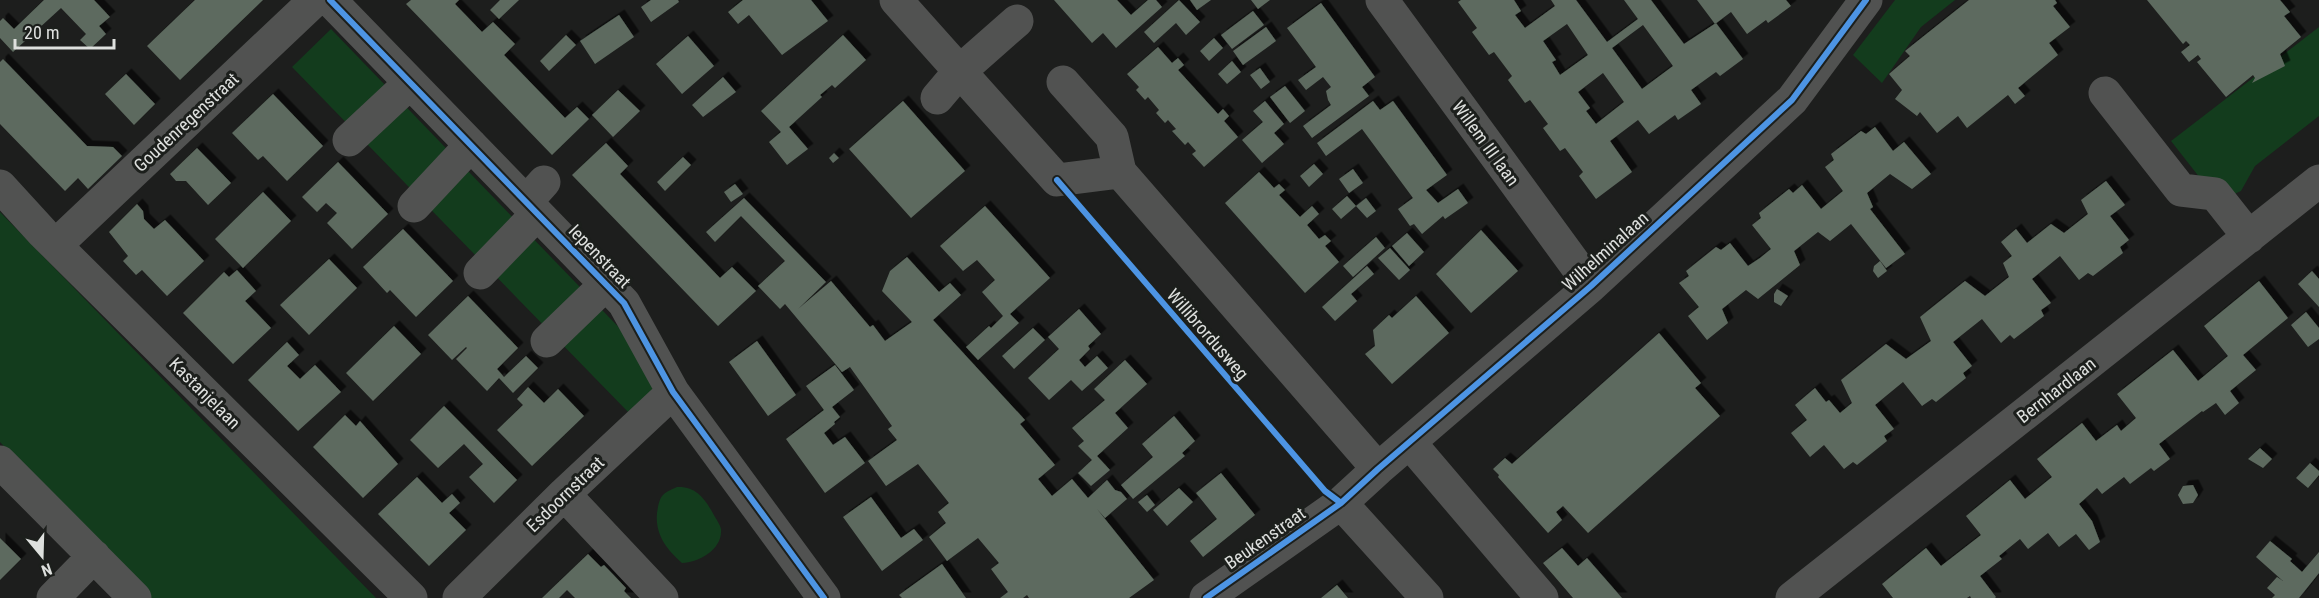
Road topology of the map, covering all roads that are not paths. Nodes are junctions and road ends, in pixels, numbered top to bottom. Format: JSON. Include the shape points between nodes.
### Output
{"nodes":[{"id":1,"x":315,"y":0,"type":"edge"},
{"id":2,"x":330,"y":0,"type":"edge"},
{"id":3,"x":896,"y":0,"type":"edge"},
{"id":4,"x":1382,"y":0,"type":"edge"},
{"id":5,"x":1866,"y":0,"type":"edge"},
{"id":6,"x":1017,"y":21,"type":"dead end"},
{"id":7,"x":959,"y":72,"type":"junction"},
{"id":8,"x":1063,"y":82,"type":"dead end"},
{"id":9,"x":410,"y":83,"type":"junction"},
{"id":10,"x":2105,"y":93,"type":"dead end"},
{"id":11,"x":937,"y":98,"type":"dead end"},
{"id":12,"x":349,"y":140,"type":"dead end"},
{"id":13,"x":471,"y":145,"type":"junction"},
{"id":14,"x":1120,"y":172,"type":"junction"},
{"id":15,"x":2319,"y":181,"type":"edge"},
{"id":16,"x":0,"y":186,"type":"edge"},
{"id":17,"x":536,"y":199,"type":"junction"},
{"id":18,"x":414,"y":206,"type":"dead end"},
{"id":19,"x":2249,"y":237,"type":"junction"},
{"id":20,"x":56,"y":245,"type":"junction"},
{"id":21,"x":480,"y":273,"type":"dead end"},
{"id":22,"x":606,"y":284,"type":"junction"},
{"id":23,"x":1591,"y":286,"type":"junction"},
{"id":24,"x":547,"y":341,"type":"dead end"},
{"id":25,"x":673,"y":392,"type":"junction"},
{"id":26,"x":1410,"y":443,"type":"junction"},
{"id":27,"x":0,"y":462,"type":"edge"},
{"id":28,"x":1378,"y":469,"type":"junction"},
{"id":29,"x":564,"y":494,"type":"junction"},
{"id":30,"x":1341,"y":503,"type":"junction"},
{"id":31,"x":94,"y":556,"type":"junction"},
{"id":32,"x":53,"y":598,"type":"edge"},
{"id":33,"x":135,"y":598,"type":"edge"},
{"id":34,"x":411,"y":598,"type":"edge"},
{"id":35,"x":459,"y":598,"type":"edge"},
{"id":36,"x":662,"y":598,"type":"edge"},
{"id":37,"x":824,"y":598,"type":"edge"},
{"id":38,"x":1206,"y":598,"type":"edge"},
{"id":39,"x":1427,"y":598,"type":"edge"},
{"id":40,"x":1542,"y":598,"type":"edge"},
{"id":41,"x":1792,"y":598,"type":"edge"}],
"edges":[{"from":1,"to":20,"type":"street","name":"Goudenregenstraat"},
{"from":2,"to":9,"type":"street","name":"Iepenstraat","via":[[372,24]]},
{"from":3,"to":7,"type":"street"},
{"from":4,"to":23,"type":"street","name":"Willem III laan"},
{"from":5,"to":23,"type":"street","name":"Wilhelminalaan","via":[[1791,100]]},
{"from":6,"to":7,"type":"street"},
{"from":7,"to":11,"type":"street"},
{"from":7,"to":14,"type":"street","via":[[1057,180]]},
{"from":8,"to":14,"type":"street","via":[[1112,136]]},
{"from":9,"to":12,"type":"street"},
{"from":9,"to":13,"type":"street","name":"Iepenstraat"},
{"from":10,"to":19,"type":"street","via":[[2181,190],[2215,194]]},
{"from":13,"to":17,"type":"street","name":"Iepenstraat"},
{"from":13,"to":18,"type":"street"},
{"from":14,"to":28,"type":"street"},
{"from":15,"to":19,"type":"street","name":"Bernhardlaan"},
{"from":16,"to":20,"type":"street","name":"Kastanjelaan"},
{"from":17,"to":21,"type":"street"},
{"from":17,"to":22,"type":"street","name":"Iepenstraat"},
{"from":19,"to":41,"type":"street","name":"Bernhardlaan"},
{"from":20,"to":34,"type":"street","name":"Kastanjelaan"},
{"from":22,"to":24,"type":"street"},
{"from":22,"to":25,"type":"street","name":"Iepenstraat","via":[[624,303]]},
{"from":23,"to":26,"type":"street","name":"Wilhelminalaan"},
{"from":25,"to":29,"type":"street","name":"Esdoornstraat"},
{"from":25,"to":37,"type":"street","name":"Iepenstraat"},
{"from":26,"to":28,"type":"street","name":"Wilhelminalaan"},
{"from":26,"to":40,"type":"street"},
{"from":27,"to":31,"type":"street"},
{"from":28,"to":30,"type":"street","name":"Wilhelminalaan"},
{"from":29,"to":35,"type":"street","name":"Esdoornstraat"},
{"from":29,"to":36,"type":"street"},
{"from":30,"to":38,"type":"street","name":"Beukenstraat"},
{"from":30,"to":39,"type":"street"},
{"from":31,"to":32,"type":"street"},
{"from":31,"to":33,"type":"street"}]}
